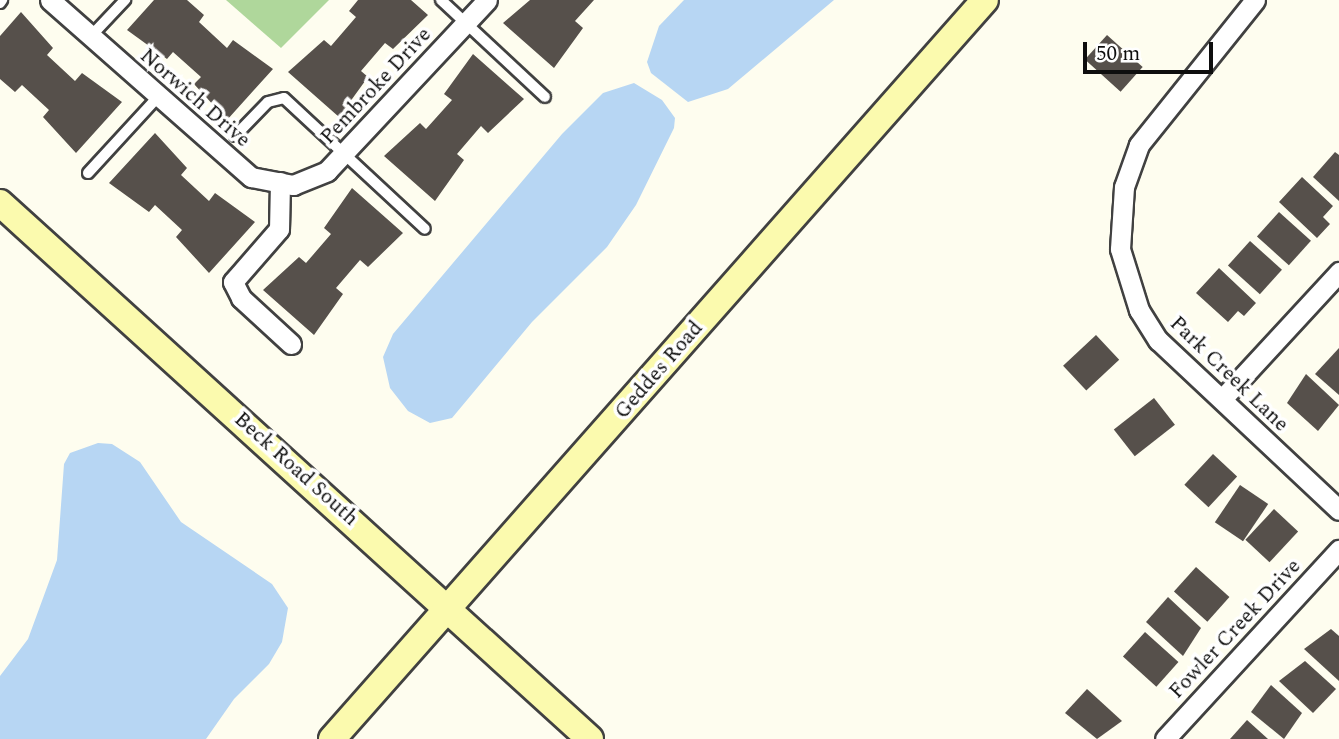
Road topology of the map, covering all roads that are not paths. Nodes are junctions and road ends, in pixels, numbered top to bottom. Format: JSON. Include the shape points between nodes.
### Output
{"nodes":[{"id":1,"x":50,"y":0,"type":"edge"},
{"id":2,"x":125,"y":0,"type":"edge"},
{"id":3,"x":441,"y":0,"type":"edge"},
{"id":4,"x":487,"y":0,"type":"edge"},
{"id":5,"x":985,"y":0,"type":"edge"},
{"id":6,"x":1255,"y":0,"type":"edge"},
{"id":7,"x":466,"y":23,"type":"junction"},
{"id":8,"x":91,"y":36,"type":"junction"},
{"id":9,"x":158,"y":97,"type":"junction"},
{"id":10,"x":545,"y":97,"type":"dead end"},
{"id":11,"x":235,"y":136,"type":"dead end"},
{"id":12,"x":344,"y":154,"type":"junction"},
{"id":13,"x":327,"y":172,"type":"joint"},
{"id":14,"x":88,"y":173,"type":"dead end"},
{"id":15,"x":280,"y":182,"type":"junction"},
{"id":16,"x":0,"y":202,"type":"edge"},
{"id":17,"x":425,"y":229,"type":"dead end"},
{"id":18,"x":1339,"y":272,"type":"edge"},
{"id":19,"x":291,"y":344,"type":"dead end"},
{"id":20,"x":1222,"y":399,"type":"junction"},
{"id":21,"x":1339,"y":510,"type":"edge"},
{"id":22,"x":1339,"y":550,"type":"edge"},
{"id":23,"x":450,"y":609,"type":"junction"},
{"id":24,"x":332,"y":739,"type":"edge"},
{"id":25,"x":590,"y":739,"type":"edge"},
{"id":26,"x":1165,"y":739,"type":"edge"}],
"edges":[{"from":1,"to":8,"type":"street","name":"Norwich Drive"},
{"from":2,"to":8,"type":"lane"},
{"from":3,"to":7,"type":"lane"},
{"from":4,"to":7,"type":"street","name":"Pembroke Drive"},
{"from":5,"to":23,"type":"main road","name":"Geddes Road"},
{"from":6,"to":20,"type":"street","name":"Park Creek Lane","via":[[1148,129],[1130,166],[1120,211],[1122,262],[1139,310],[1173,357]]},
{"from":7,"to":10,"type":"lane"},
{"from":7,"to":12,"type":"street","name":"Pembroke Drive"},
{"from":8,"to":9,"type":"street","name":"Norwich Drive"},
{"from":9,"to":14,"type":"lane"},
{"from":9,"to":15,"type":"street","name":"Norwich Drive","via":[[251,177]]},
{"from":11,"to":12,"type":"lane","via":[[268,102],[285,98]]},
{"from":12,"to":13,"type":"street","name":"Pembroke Drive"},
{"from":12,"to":17,"type":"lane"},
{"from":13,"to":15,"type":"street","name":"Norwich Drive","via":[[293,185]]},
{"from":15,"to":19,"type":"street","via":[[279,229],[233,282],[241,298]]},
{"from":16,"to":23,"type":"main road","name":"Beck Road South"},
{"from":18,"to":20,"type":"street"},
{"from":20,"to":21,"type":"street","name":"Park Creek Lane"},
{"from":22,"to":26,"type":"street","name":"Fowler Creek Drive"},
{"from":23,"to":24,"type":"main road","name":"Geddes Road"},
{"from":23,"to":25,"type":"main road","name":"Beck Road South"}]}
